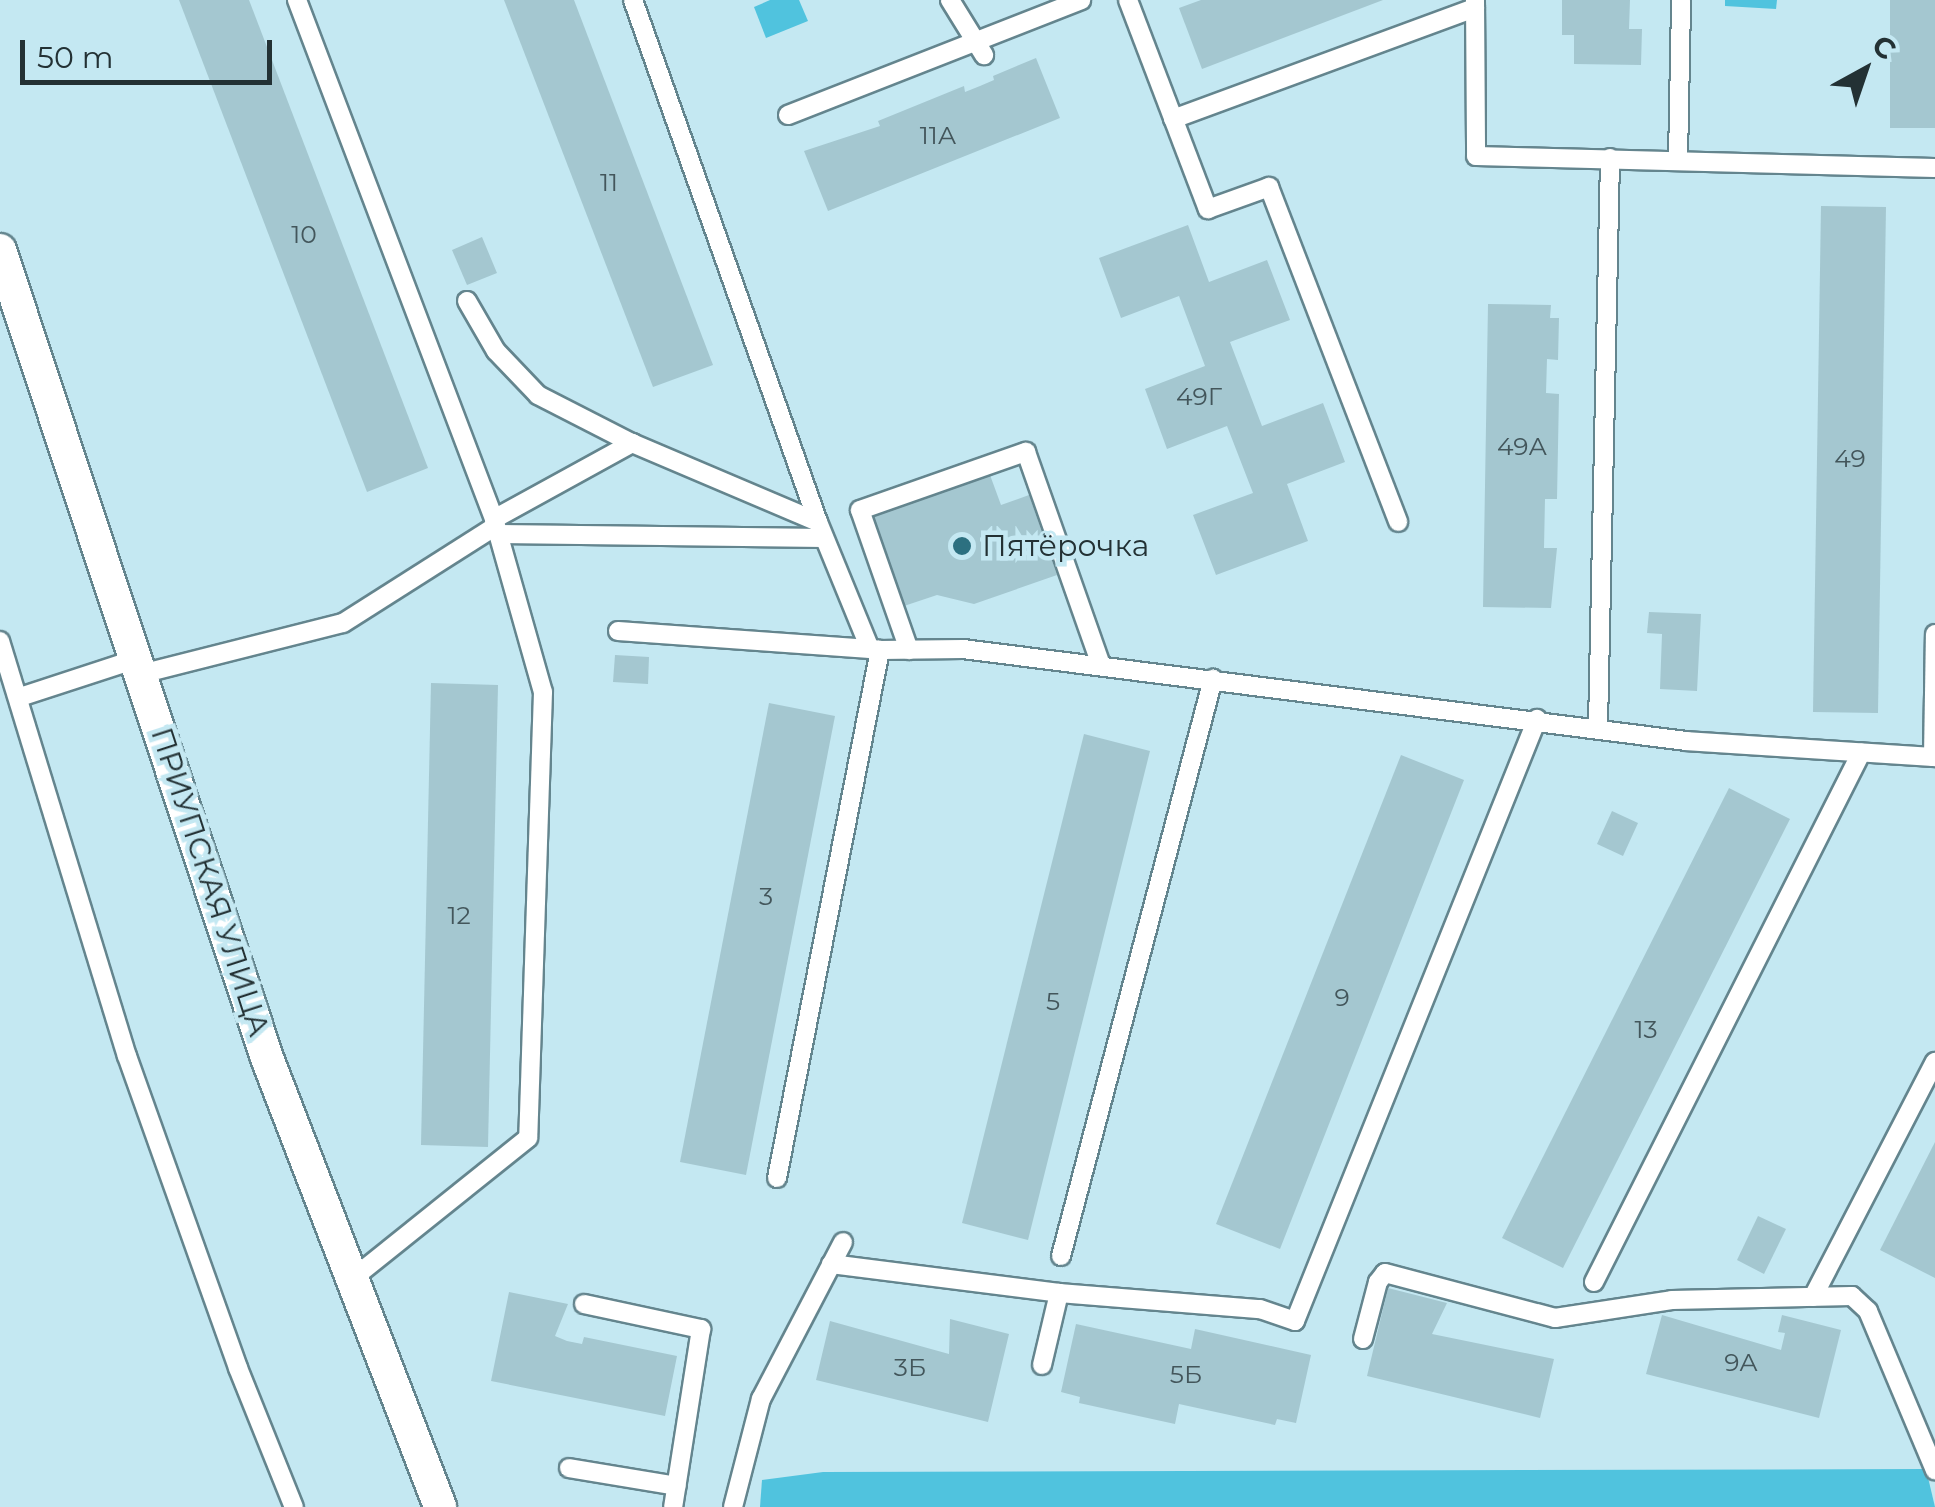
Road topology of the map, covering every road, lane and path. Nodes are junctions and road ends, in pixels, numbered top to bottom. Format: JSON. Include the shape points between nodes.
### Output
{"nodes":[{"id":1,"x":297,"y":0,"type":"edge"},
{"id":2,"x":633,"y":0,"type":"edge"},
{"id":3,"x":950,"y":0,"type":"edge"},
{"id":4,"x":1082,"y":0,"type":"edge"},
{"id":5,"x":1128,"y":0,"type":"edge"},
{"id":6,"x":1681,"y":0,"type":"edge"},
{"id":7,"x":1474,"y":4,"type":"edge"},
{"id":8,"x":980,"y":48,"type":"junction"},
{"id":9,"x":788,"y":116,"type":"dead end"},
{"id":10,"x":1173,"y":119,"type":"junction"},
{"id":11,"x":1610,"y":158,"type":"junction"},
{"id":12,"x":1678,"y":160,"type":"junction"},
{"id":13,"x":1935,"y":168,"type":"edge"},
{"id":14,"x":0,"y":250,"type":"edge"},
{"id":15,"x":467,"y":302,"type":"dead end"},
{"id":16,"x":632,"y":444,"type":"junction"},
{"id":17,"x":1398,"y":522,"type":"dead end"},
{"id":18,"x":496,"y":526,"type":"junction"},
{"id":19,"x":820,"y":530,"type":"junction"},
{"id":20,"x":618,"y":631,"type":"dead end"},
{"id":21,"x":1935,"y":634,"type":"edge"},
{"id":22,"x":0,"y":641,"type":"edge"},
{"id":23,"x":875,"y":650,"type":"junction"},
{"id":24,"x":909,"y":650,"type":"junction"},
{"id":25,"x":1102,"y":665,"type":"junction"},
{"id":26,"x":139,"y":667,"type":"junction"},
{"id":27,"x":1213,"y":678,"type":"junction"},
{"id":28,"x":20,"y":697,"type":"junction"},
{"id":29,"x":1537,"y":719,"type":"junction"},
{"id":30,"x":1598,"y":727,"type":"junction"},
{"id":31,"x":1861,"y":754,"type":"junction"},
{"id":32,"x":1934,"y":757,"type":"edge"},
{"id":33,"x":1935,"y":1062,"type":"edge"},
{"id":34,"x":777,"y":1178,"type":"dead end"},
{"id":35,"x":844,"y":1242,"type":"dead end"},
{"id":36,"x":1062,"y":1256,"type":"dead end"},
{"id":37,"x":831,"y":1264,"type":"junction"},
{"id":38,"x":353,"y":1278,"type":"junction"},
{"id":39,"x":1594,"y":1282,"type":"dead end"},
{"id":40,"x":1059,"y":1293,"type":"junction"},
{"id":41,"x":1813,"y":1297,"type":"junction"},
{"id":42,"x":584,"y":1304,"type":"dead end"},
{"id":43,"x":1362,"y":1339,"type":"dead end"},
{"id":44,"x":1042,"y":1365,"type":"dead end"},
{"id":45,"x":568,"y":1468,"type":"dead end"},
{"id":46,"x":1935,"y":1470,"type":"edge"},
{"id":47,"x":677,"y":1486,"type":"junction"},
{"id":48,"x":294,"y":1507,"type":"edge"},
{"id":49,"x":440,"y":1507,"type":"edge"},
{"id":50,"x":673,"y":1507,"type":"edge"},
{"id":51,"x":733,"y":1507,"type":"edge"}],
"edges":[{"from":1,"to":18,"type":"lane"},
{"from":2,"to":19,"type":"lane"},
{"from":3,"to":8,"type":"lane"},
{"from":4,"to":8,"type":"lane"},
{"from":5,"to":10,"type":"lane"},
{"from":6,"to":12,"type":"lane"},
{"from":7,"to":10,"type":"lane"},
{"from":7,"to":11,"type":"lane","via":[[1476,156]]},
{"from":8,"to":9,"type":"lane"},
{"from":10,"to":17,"type":"lane","via":[[1208,209],[1269,186]]},
{"from":11,"to":12,"type":"lane"},
{"from":11,"to":30,"type":"lane"},
{"from":12,"to":13,"type":"lane"},
{"from":14,"to":26,"type":"street","name":"ПРИУПСКАЯ УЛИЦА"},
{"from":15,"to":16,"type":"lane","via":[[496,351],[538,394]]},
{"from":16,"to":18,"type":"lane"},
{"from":16,"to":19,"type":"lane"},
{"from":18,"to":19,"type":"lane"},
{"from":18,"to":26,"type":"lane","via":[[343,622]]},
{"from":18,"to":38,"type":"lane","via":[[543,692],[528,1138]]},
{"from":19,"to":23,"type":"lane"},
{"from":20,"to":23,"type":"lane"},
{"from":21,"to":32,"type":"lane"},
{"from":22,"to":28,"type":"lane"},
{"from":23,"to":24,"type":"lane"},
{"from":23,"to":34,"type":"lane"},
{"from":24,"to":25,"type":"lane","via":[[963,649]]},
{"from":24,"to":25,"type":"lane","via":[[860,510],[1026,452]]},
{"from":25,"to":27,"type":"lane"},
{"from":26,"to":28,"type":"lane"},
{"from":26,"to":38,"type":"street","name":"ПРИУПСКАЯ УЛИЦА","via":[[268,1058]]},
{"from":27,"to":29,"type":"lane"},
{"from":27,"to":36,"type":"lane"},
{"from":28,"to":48,"type":"lane","via":[[127,1056]]},
{"from":29,"to":30,"type":"lane"},
{"from":29,"to":40,"type":"lane","via":[[1295,1321],[1260,1309]]},
{"from":30,"to":31,"type":"lane"},
{"from":31,"to":32,"type":"lane"},
{"from":31,"to":39,"type":"lane"},
{"from":33,"to":41,"type":"lane"},
{"from":35,"to":37,"type":"lane"},
{"from":37,"to":40,"type":"lane"},
{"from":37,"to":51,"type":"lane","via":[[760,1398]]},
{"from":38,"to":49,"type":"street","name":"ПРИУПСКАЯ УЛИЦА"},
{"from":40,"to":44,"type":"lane"},
{"from":41,"to":43,"type":"lane","via":[[1672,1300],[1556,1318],[1385,1273]]},
{"from":41,"to":46,"type":"lane","via":[[1852,1296],[1868,1311]]},
{"from":42,"to":47,"type":"lane","via":[[702,1329]]},
{"from":45,"to":47,"type":"lane"},
{"from":47,"to":50,"type":"lane"}]}
